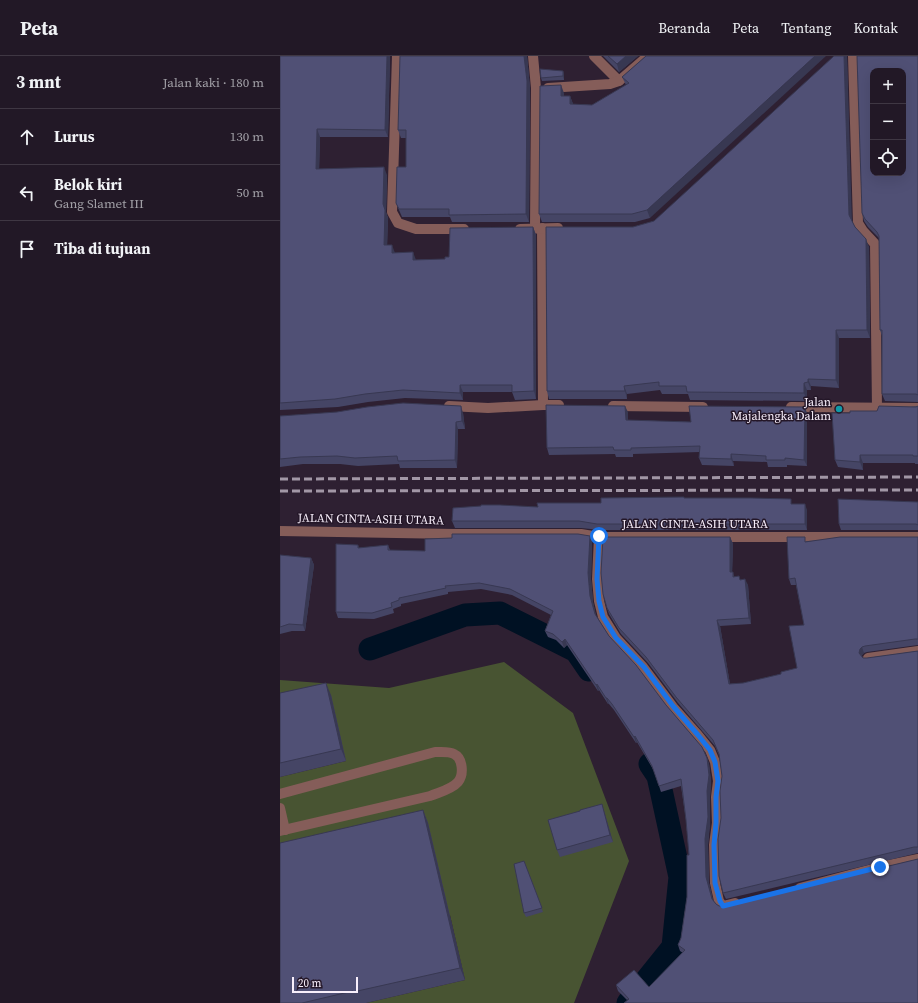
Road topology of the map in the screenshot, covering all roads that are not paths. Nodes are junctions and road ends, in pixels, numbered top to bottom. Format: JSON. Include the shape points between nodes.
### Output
{"nodes":[{"id":1,"x":397,"y":56,"type":"edge"},
{"id":2,"x":533,"y":56,"type":"edge"},
{"id":3,"x":594,"y":56,"type":"edge"},
{"id":4,"x":648,"y":56,"type":"edge"},
{"id":5,"x":853,"y":56,"type":"edge"},
{"id":6,"x":619,"y":81,"type":"junction"},
{"id":7,"x":536,"y":88,"type":"junction"},
{"id":8,"x":538,"y":228,"type":"junction"},
{"id":9,"x":565,"y":228,"type":"edge"},
{"id":10,"x":472,"y":229,"type":"edge"},
{"id":11,"x":511,"y":229,"type":"edge"},
{"id":12,"x":543,"y":405,"type":"junction"},
{"id":13,"x":566,"y":405,"type":"edge"},
{"id":14,"x":436,"y":406,"type":"edge"},
{"id":15,"x":606,"y":406,"type":"edge"},
{"id":16,"x":709,"y":407,"type":"edge"},
{"id":17,"x":780,"y":407,"type":"edge"},
{"id":18,"x":918,"y":408,"type":"edge"},
{"id":19,"x":877,"y":409,"type":"junction"},
{"id":20,"x":280,"y":531,"type":"edge"},
{"id":21,"x":599,"y":536,"type":"junction"},
{"id":22,"x":918,"y":537,"type":"edge"},
{"id":23,"x":918,"y":651,"type":"edge"},
{"id":24,"x":868,"y":658,"type":"edge"},
{"id":25,"x":280,"y":794,"type":"edge"},
{"id":26,"x":280,"y":808,"type":"edge"},
{"id":27,"x":283,"y":830,"type":"edge"},
{"id":28,"x":918,"y":859,"type":"edge"},
{"id":29,"x":788,"y":891,"type":"edge"},
{"id":30,"x":745,"y":901,"type":"edge"}],
"edges":[{"from":1,"to":10,"type":"street","via":[[392,212],[398,223],[416,229]]},
{"from":2,"to":7,"type":"street"},
{"from":3,"to":6,"type":"street"},
{"from":4,"to":6,"type":"street"},
{"from":5,"to":19,"type":"street","via":[[858,223],[875,244]]},
{"from":6,"to":7,"type":"street","via":[[610,84]]},
{"from":7,"to":8,"type":"street"},
{"from":8,"to":9,"type":"street"},
{"from":8,"to":11,"type":"street"},
{"from":8,"to":12,"type":"street"},
{"from":12,"to":13,"type":"street"},
{"from":12,"to":14,"type":"street","via":[[488,408]]},
{"from":15,"to":16,"type":"street"},
{"from":17,"to":19,"type":"street"},
{"from":18,"to":19,"type":"street"},
{"from":20,"to":21,"type":"street","name":"JALAN CINTA-ASIH UTARA"},
{"from":21,"to":22,"type":"street","name":"JALAN CINTA-ASIH UTARA"},
{"from":21,"to":30,"type":"street","via":[[597,579],[603,617],[616,638],[648,672],[710,750],[718,781],[714,845],[715,883],[723,906]]},
{"from":23,"to":24,"type":"street"},
{"from":25,"to":27,"type":"street","via":[[435,752],[455,754],[461,762],[458,781],[447,790]]},
{"from":26,"to":27,"type":"street"},
{"from":28,"to":29,"type":"street"}]}
